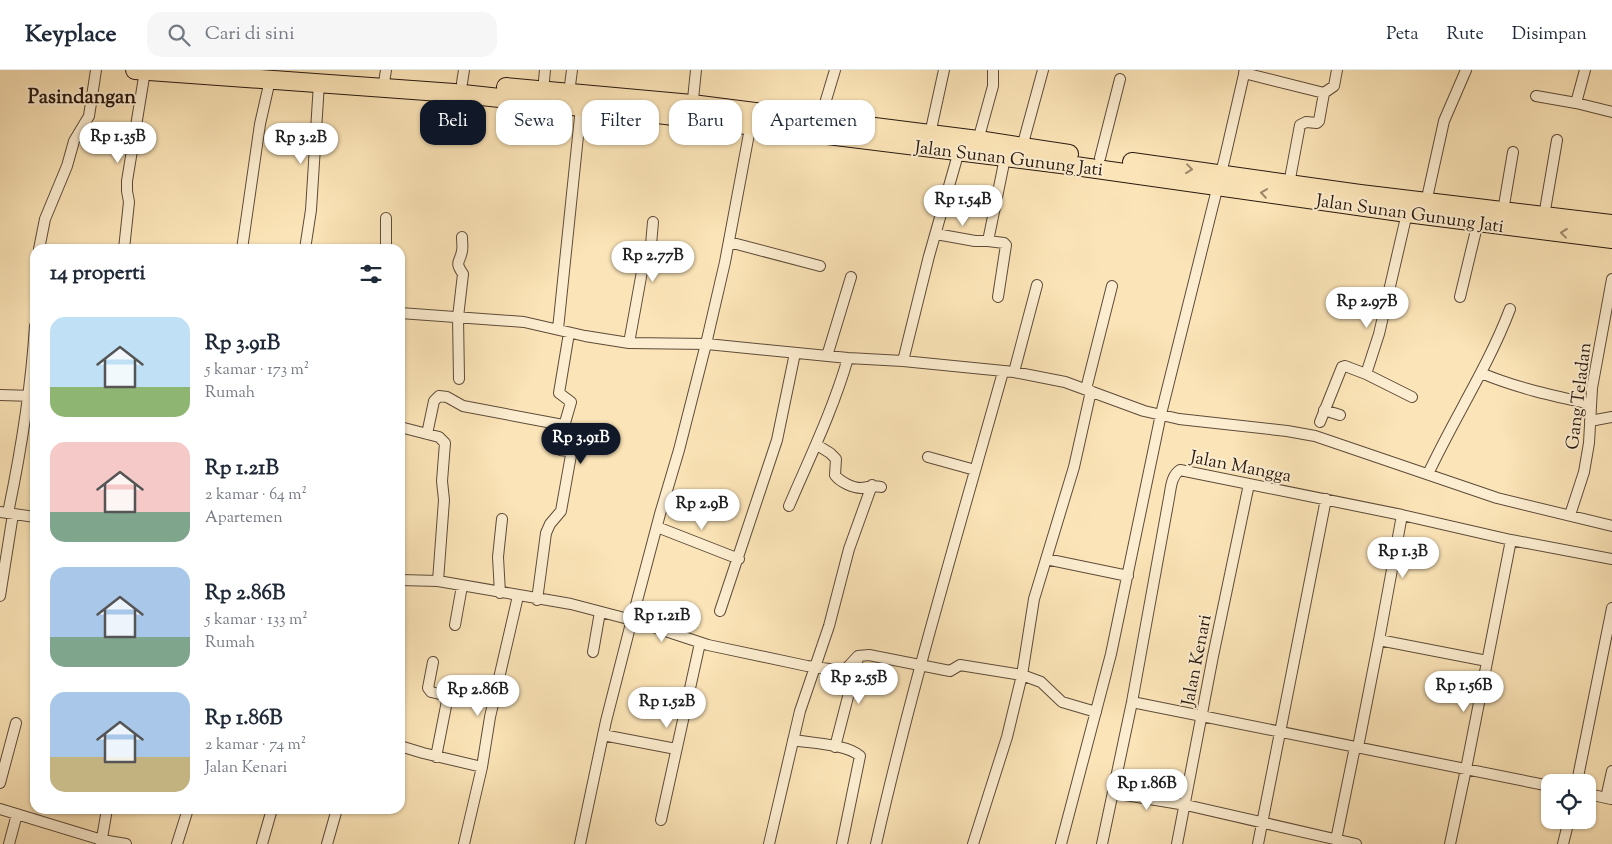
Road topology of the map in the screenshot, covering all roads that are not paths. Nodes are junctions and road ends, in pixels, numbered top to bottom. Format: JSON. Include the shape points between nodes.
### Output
{"nodes":[{"id":1,"x":96,"y":70,"type":"edge"},
{"id":2,"x":140,"y":70,"type":"edge"},
{"id":3,"x":289,"y":70,"type":"edge"},
{"id":4,"x":545,"y":70,"type":"edge"},
{"id":5,"x":572,"y":70,"type":"edge"},
{"id":6,"x":696,"y":70,"type":"edge"},
{"id":7,"x":835,"y":70,"type":"edge"},
{"id":8,"x":944,"y":70,"type":"edge"},
{"id":9,"x":993,"y":70,"type":"edge"},
{"id":10,"x":1043,"y":70,"type":"edge"},
{"id":11,"x":1337,"y":70,"type":"edge"},
{"id":12,"x":1466,"y":70,"type":"edge"},
{"id":13,"x":1585,"y":70,"type":"edge"},
{"id":14,"x":1244,"y":72,"type":"edge"},
{"id":15,"x":385,"y":79,"type":"edge"},
{"id":16,"x":1120,"y":79,"type":"dead end"},
{"id":17,"x":270,"y":80,"type":"junction"},
{"id":18,"x":459,"y":82,"type":"edge"},
{"id":19,"x":319,"y":83,"type":"junction"},
{"id":20,"x":488,"y":91,"type":"junction"},
{"id":21,"x":543,"y":91,"type":"junction"},
{"id":22,"x":1324,"y":92,"type":"junction"},
{"id":23,"x":569,"y":93,"type":"junction"},
{"id":24,"x":1536,"y":96,"type":"dead end"},
{"id":25,"x":692,"y":100,"type":"edge"},
{"id":26,"x":826,"y":100,"type":"edge"},
{"id":27,"x":1576,"y":103,"type":"junction"},
{"id":28,"x":581,"y":107,"type":"junction"},
{"id":29,"x":669,"y":109,"type":"edge"},
{"id":30,"x":669,"y":112,"type":"edge"},
{"id":31,"x":1612,"y":112,"type":"edge"},
{"id":32,"x":742,"y":117,"type":"edge"},
{"id":33,"x":752,"y":119,"type":"joint"},
{"id":34,"x":875,"y":134,"type":"edge"},
{"id":35,"x":937,"y":139,"type":"junction"},
{"id":36,"x":1557,"y":140,"type":"dead end"},
{"id":37,"x":971,"y":148,"type":"junction"},
{"id":38,"x":1030,"y":152,"type":"junction"},
{"id":39,"x":1514,"y":152,"type":"dead end"},
{"id":40,"x":1005,"y":158,"type":"junction"},
{"id":41,"x":1100,"y":158,"type":"junction"},
{"id":42,"x":1219,"y":179,"type":"junction"},
{"id":43,"x":1290,"y":184,"type":"junction"},
{"id":44,"x":1336,"y":197,"type":"junction"},
{"id":45,"x":1419,"y":210,"type":"junction"},
{"id":46,"x":1503,"y":210,"type":"junction"},
{"id":47,"x":1544,"y":216,"type":"junction"},
{"id":48,"x":386,"y":218,"type":"dead end"},
{"id":49,"x":653,"y":222,"type":"dead end"},
{"id":50,"x":1478,"y":222,"type":"junction"},
{"id":51,"x":1612,"y":226,"type":"edge"},
{"id":52,"x":936,"y":234,"type":"junction"},
{"id":53,"x":462,"y":238,"type":"dead end"},
{"id":54,"x":988,"y":241,"type":"junction"},
{"id":55,"x":729,"y":242,"type":"junction"},
{"id":56,"x":40,"y":244,"type":"edge"},
{"id":57,"x":125,"y":244,"type":"edge"},
{"id":58,"x":243,"y":244,"type":"edge"},
{"id":59,"x":307,"y":244,"type":"edge"},
{"id":60,"x":386,"y":244,"type":"edge"},
{"id":61,"x":820,"y":266,"type":"dead end"},
{"id":62,"x":851,"y":277,"type":"dead end"},
{"id":63,"x":1612,"y":279,"type":"edge"},
{"id":64,"x":1037,"y":285,"type":"dead end"},
{"id":65,"x":1112,"y":286,"type":"dead end"},
{"id":66,"x":998,"y":297,"type":"dead end"},
{"id":67,"x":1460,"y":297,"type":"dead end"},
{"id":68,"x":1510,"y":309,"type":"dead end"},
{"id":69,"x":405,"y":313,"type":"edge"},
{"id":70,"x":458,"y":317,"type":"junction"},
{"id":71,"x":558,"y":329,"type":"junction"},
{"id":72,"x":569,"y":333,"type":"junction"},
{"id":73,"x":629,"y":343,"type":"junction"},
{"id":74,"x":706,"y":344,"type":"junction"},
{"id":75,"x":795,"y":353,"type":"junction"},
{"id":76,"x":827,"y":356,"type":"junction"},
{"id":77,"x":848,"y":358,"type":"junction"},
{"id":78,"x":903,"y":360,"type":"junction"},
{"id":79,"x":1008,"y":372,"type":"junction"},
{"id":80,"x":1481,"y":373,"type":"junction"},
{"id":81,"x":1366,"y":374,"type":"junction"},
{"id":82,"x":459,"y":379,"type":"dead end"},
{"id":83,"x":1088,"y":390,"type":"junction"},
{"id":84,"x":0,"y":395,"type":"edge"},
{"id":85,"x":30,"y":396,"type":"edge"},
{"id":86,"x":1412,"y":397,"type":"dead end"},
{"id":87,"x":1591,"y":404,"type":"junction"},
{"id":88,"x":30,"y":405,"type":"edge"},
{"id":89,"x":1324,"y":410,"type":"junction"},
{"id":90,"x":1161,"y":414,"type":"junction"},
{"id":91,"x":1340,"y":415,"type":"dead end"},
{"id":92,"x":1612,"y":416,"type":"edge"},
{"id":93,"x":1590,"y":421,"type":"junction"},
{"id":94,"x":1320,"y":422,"type":"dead end"},
{"id":95,"x":563,"y":425,"type":"junction"},
{"id":96,"x":405,"y":428,"type":"edge"},
{"id":97,"x":427,"y":434,"type":"junction"},
{"id":98,"x":817,"y":445,"type":"junction"},
{"id":99,"x":928,"y":457,"type":"dead end"},
{"id":100,"x":976,"y":470,"type":"junction"},
{"id":101,"x":1428,"y":474,"type":"junction"},
{"id":102,"x":1249,"y":484,"type":"junction"},
{"id":103,"x":1326,"y":499,"type":"junction"},
{"id":104,"x":789,"y":506,"type":"dead end"},
{"id":105,"x":7,"y":513,"type":"edge"},
{"id":106,"x":1402,"y":515,"type":"junction"},
{"id":107,"x":1570,"y":515,"type":"junction"},
{"id":108,"x":30,"y":516,"type":"edge"},
{"id":109,"x":502,"y":519,"type":"dead end"},
{"id":110,"x":1612,"y":526,"type":"edge"},
{"id":111,"x":657,"y":527,"type":"junction"},
{"id":112,"x":1511,"y":540,"type":"junction"},
{"id":113,"x":739,"y":559,"type":"junction"},
{"id":114,"x":1046,"y":559,"type":"junction"},
{"id":115,"x":1612,"y":559,"type":"edge"},
{"id":116,"x":1128,"y":576,"type":"junction"},
{"id":117,"x":405,"y":580,"type":"edge"},
{"id":118,"x":438,"y":581,"type":"junction"},
{"id":119,"x":462,"y":586,"type":"junction"},
{"id":120,"x":500,"y":593,"type":"junction"},
{"id":121,"x":0,"y":596,"type":"edge"},
{"id":122,"x":518,"y":596,"type":"junction"},
{"id":123,"x":538,"y":600,"type":"junction"},
{"id":124,"x":1612,"y":608,"type":"edge"},
{"id":125,"x":720,"y":611,"type":"dead end"},
{"id":126,"x":600,"y":612,"type":"junction"},
{"id":127,"x":632,"y":620,"type":"junction"},
{"id":128,"x":455,"y":625,"type":"dead end"},
{"id":129,"x":1379,"y":640,"type":"junction"},
{"id":130,"x":700,"y":643,"type":"junction"},
{"id":131,"x":594,"y":652,"type":"dead end"},
{"id":132,"x":858,"y":656,"type":"junction"},
{"id":133,"x":1487,"y":661,"type":"junction"},
{"id":134,"x":433,"y":662,"type":"dead end"},
{"id":135,"x":920,"y":665,"type":"junction"},
{"id":136,"x":814,"y":668,"type":"junction"},
{"id":137,"x":1022,"y":675,"type":"junction"},
{"id":138,"x":1132,"y":702,"type":"junction"},
{"id":139,"x":1096,"y":712,"type":"junction"},
{"id":140,"x":1202,"y":716,"type":"junction"},
{"id":141,"x":16,"y":723,"type":"dead end"},
{"id":142,"x":1280,"y":731,"type":"junction"},
{"id":143,"x":603,"y":735,"type":"junction"},
{"id":144,"x":793,"y":740,"type":"junction"},
{"id":145,"x":405,"y":747,"type":"edge"},
{"id":146,"x":835,"y":747,"type":"junction"},
{"id":147,"x":1356,"y":747,"type":"junction"},
{"id":148,"x":676,"y":749,"type":"junction"},
{"id":149,"x":436,"y":756,"type":"junction"},
{"id":150,"x":482,"y":767,"type":"junction"},
{"id":151,"x":1466,"y":769,"type":"junction"},
{"id":152,"x":1612,"y":771,"type":"edge"},
{"id":153,"x":1579,"y":774,"type":"edge"},
{"id":154,"x":0,"y":783,"type":"edge"},
{"id":155,"x":1541,"y":784,"type":"edge"},
{"id":156,"x":1113,"y":792,"type":"junction"},
{"id":157,"x":1596,"y":796,"type":"edge"},
{"id":158,"x":1609,"y":798,"type":"edge"},
{"id":159,"x":1186,"y":805,"type":"junction"},
{"id":160,"x":0,"y":809,"type":"edge"},
{"id":161,"x":17,"y":814,"type":"junction"},
{"id":162,"x":106,"y":814,"type":"edge"},
{"id":163,"x":186,"y":814,"type":"edge"},
{"id":164,"x":271,"y":814,"type":"edge"},
{"id":165,"x":336,"y":814,"type":"edge"},
{"id":166,"x":661,"y":820,"type":"dead end"},
{"id":167,"x":1262,"y":822,"type":"junction"},
{"id":168,"x":1567,"y":829,"type":"edge"},
{"id":169,"x":1336,"y":840,"type":"junction"},
{"id":170,"x":101,"y":842,"type":"edge"},
{"id":171,"x":1350,"y":843,"type":"edge"},
{"id":172,"x":9,"y":844,"type":"edge"},
{"id":173,"x":126,"y":844,"type":"edge"},
{"id":174,"x":177,"y":844,"type":"edge"},
{"id":175,"x":262,"y":844,"type":"edge"},
{"id":176,"x":327,"y":844,"type":"edge"},
{"id":177,"x":464,"y":844,"type":"edge"},
{"id":178,"x":580,"y":844,"type":"edge"},
{"id":179,"x":769,"y":844,"type":"edge"},
{"id":180,"x":842,"y":844,"type":"edge"},
{"id":181,"x":876,"y":844,"type":"edge"},
{"id":182,"x":973,"y":844,"type":"edge"},
{"id":183,"x":1061,"y":844,"type":"edge"},
{"id":184,"x":1102,"y":844,"type":"edge"},
{"id":185,"x":1177,"y":844,"type":"edge"},
{"id":186,"x":1258,"y":844,"type":"edge"},
{"id":187,"x":1450,"y":844,"type":"edge"},
{"id":188,"x":1563,"y":844,"type":"edge"}],
"edges":[{"from":1,"to":56,"type":"street","via":[[89,116],[76,135],[45,219]]},
{"from":2,"to":17,"type":"highway"},
{"from":2,"to":57,"type":"street"},
{"from":3,"to":15,"type":"highway"},
{"from":4,"to":21,"type":"street"},
{"from":5,"to":23,"type":"street"},
{"from":6,"to":25,"type":"street"},
{"from":7,"to":26,"type":"street"},
{"from":8,"to":35,"type":"street"},
{"from":9,"to":37,"type":"street","via":[[993,86]]},
{"from":10,"to":38,"type":"street"},
{"from":11,"to":22,"type":"street","via":[[1334,86]]},
{"from":12,"to":45,"type":"street","via":[[1444,121]]},
{"from":13,"to":27,"type":"street"},
{"from":14,"to":22,"type":"street"},
{"from":14,"to":42,"type":"street"},
{"from":15,"to":18,"type":"highway"},
{"from":15,"to":19,"type":"highway"},
{"from":16,"to":41,"type":"street"},
{"from":17,"to":19,"type":"highway"},
{"from":17,"to":58,"type":"street","via":[[260,124]]},
{"from":18,"to":20,"type":"highway"},
{"from":19,"to":59,"type":"street","via":[[312,210]]},
{"from":20,"to":21,"type":"highway"},
{"from":20,"to":28,"type":"highway"},
{"from":21,"to":23,"type":"highway"},
{"from":22,"to":43,"type":"street","via":[[1319,121],[1300,124]]},
{"from":23,"to":29,"type":"highway"},
{"from":24,"to":27,"type":"street"},
{"from":27,"to":31,"type":"street"},
{"from":28,"to":30,"type":"highway"},
{"from":28,"to":71,"type":"street"},
{"from":32,"to":33,"type":"highway"},
{"from":33,"to":55,"type":"street"},
{"from":34,"to":35,"type":"highway"},
{"from":35,"to":37,"type":"highway"},
{"from":36,"to":47,"type":"street"},
{"from":37,"to":38,"type":"highway"},
{"from":37,"to":40,"type":"highway","name":"Jalan Sunan Gunung Jati"},
{"from":37,"to":52,"type":"street"},
{"from":38,"to":40,"type":"highway","name":"Jalan Sunan Gunung Jati"},
{"from":38,"to":41,"type":"highway"},
{"from":38,"to":42,"type":"highway","name":"Jalan Sunan Gunung Jati"},
{"from":39,"to":46,"type":"street"},
{"from":40,"to":54,"type":"street"},
{"from":41,"to":42,"type":"highway","one_way":true},
{"from":42,"to":43,"type":"highway"},
{"from":44,"to":42,"type":"highway","name":"Jalan Sunan Gunung Jati","one_way":true},
{"from":42,"to":90,"type":"street"},
{"from":43,"to":44,"type":"highway"},
{"from":44,"to":45,"type":"highway"},
{"from":45,"to":46,"type":"highway"},
{"from":45,"to":50,"type":"highway","name":"Jalan Sunan Gunung Jati"},
{"from":45,"to":81,"type":"street"},
{"from":46,"to":47,"type":"highway"},
{"from":47,"to":51,"type":"highway"},
{"from":48,"to":60,"type":"street"},
{"from":49,"to":73,"type":"street","via":[[650,256],[643,266]]},
{"from":51,"to":50,"type":"highway","name":"Jalan Sunan Gunung Jati","one_way":true},
{"from":50,"to":67,"type":"street"},
{"from":52,"to":54,"type":"street"},
{"from":52,"to":78,"type":"street"},
{"from":53,"to":70,"type":"street","via":[[458,268],[463,274]]},
{"from":54,"to":66,"type":"street","via":[[1006,245]]},
{"from":55,"to":61,"type":"street"},
{"from":55,"to":74,"type":"street"},
{"from":62,"to":76,"type":"street"},
{"from":63,"to":87,"type":"street","name":"Gang Teladan"},
{"from":64,"to":79,"type":"street"},
{"from":65,"to":83,"type":"street"},
{"from":68,"to":80,"type":"street"},
{"from":69,"to":70,"type":"street"},
{"from":70,"to":71,"type":"street","via":[[524,322]]},
{"from":70,"to":82,"type":"street"},
{"from":71,"to":72,"type":"street"},
{"from":72,"to":73,"type":"street"},
{"from":72,"to":95,"type":"street","via":[[559,393],[571,402]]},
{"from":73,"to":74,"type":"street"},
{"from":74,"to":75,"type":"street"},
{"from":74,"to":111,"type":"street"},
{"from":75,"to":76,"type":"street"},
{"from":75,"to":113,"type":"street","via":[[777,440]]},
{"from":76,"to":77,"type":"street"},
{"from":77,"to":78,"type":"street"},
{"from":77,"to":98,"type":"street"},
{"from":78,"to":79,"type":"street"},
{"from":79,"to":83,"type":"street","via":[[1065,382]]},
{"from":79,"to":100,"type":"street"},
{"from":80,"to":87,"type":"street","via":[[1531,391]]},
{"from":80,"to":101,"type":"street"},
{"from":81,"to":86,"type":"street"},
{"from":81,"to":89,"type":"street","via":[[1342,367]]},
{"from":83,"to":90,"type":"street"},
{"from":83,"to":114,"type":"street","via":[[1074,467]]},
{"from":84,"to":85,"type":"street"},
{"from":87,"to":93,"type":"street","name":"Gang Teladan"},
{"from":88,"to":105,"type":"street"},
{"from":89,"to":91,"type":"street"},
{"from":89,"to":94,"type":"street"},
{"from":90,"to":101,"type":"street","via":[[1316,436]]},
{"from":90,"to":116,"type":"street"},
{"from":92,"to":93,"type":"street"},
{"from":93,"to":107,"type":"street","name":"Gang Teladan","via":[[1586,462]]},
{"from":95,"to":97,"type":"street","via":[[463,406],[439,396],[434,401]]},
{"from":95,"to":123,"type":"street","via":[[558,448],[568,451],[570,456],[561,511],[546,533]]},
{"from":96,"to":97,"type":"street"},
{"from":97,"to":118,"type":"street","via":[[445,443]]},
{"from":98,"to":104,"type":"street"},
{"from":98,"to":136,"type":"street","via":[[834,456],[837,462],[835,475],[841,481],[860,488],[876,486],[849,549],[829,626]]},
{"from":99,"to":100,"type":"street"},
{"from":100,"to":135,"type":"street"},
{"from":101,"to":107,"type":"street","via":[[1497,498]]},
{"from":102,"to":103,"type":"street","name":"Jalan Mangga"},
{"from":102,"to":138,"type":"street","name":"Jalan Mangga","via":[[1180,470],[1174,475]]},
{"from":102,"to":140,"type":"street","name":"Jalan Kenari"},
{"from":103,"to":106,"type":"street","name":"Jalan Mangga"},
{"from":103,"to":142,"type":"street"},
{"from":105,"to":108,"type":"street"},
{"from":105,"to":121,"type":"street"},
{"from":106,"to":112,"type":"street","name":"Jalan Mangga"},
{"from":106,"to":129,"type":"street"},
{"from":107,"to":110,"type":"street"},
{"from":109,"to":120,"type":"street","via":[[498,557]]},
{"from":111,"to":113,"type":"street"},
{"from":111,"to":127,"type":"street"},
{"from":112,"to":115,"type":"street","name":"Jalan Mangga"},
{"from":112,"to":133,"type":"street"},
{"from":113,"to":125,"type":"street"},
{"from":114,"to":116,"type":"street"},
{"from":114,"to":137,"type":"street","via":[[1034,599]]},
{"from":116,"to":139,"type":"street"},
{"from":117,"to":118,"type":"street"},
{"from":118,"to":119,"type":"street"},
{"from":119,"to":120,"type":"street"},
{"from":119,"to":128,"type":"street"},
{"from":120,"to":122,"type":"street"},
{"from":122,"to":123,"type":"street"},
{"from":122,"to":150,"type":"street"},
{"from":123,"to":126,"type":"street"},
{"from":124,"to":153,"type":"street"},
{"from":126,"to":127,"type":"street"},
{"from":126,"to":131,"type":"street"},
{"from":127,"to":130,"type":"street"},
{"from":127,"to":143,"type":"street"},
{"from":129,"to":133,"type":"street"},
{"from":129,"to":147,"type":"street"},
{"from":130,"to":136,"type":"street"},
{"from":130,"to":148,"type":"street"},
{"from":132,"to":135,"type":"street","via":[[869,655]]},
{"from":132,"to":136,"type":"street","via":[[845,671]]},
{"from":132,"to":146,"type":"street"},
{"from":133,"to":151,"type":"street"},
{"from":134,"to":149,"type":"street","via":[[428,688],[444,695],[447,701]]},
{"from":135,"to":137,"type":"street","via":[[950,671],[962,665]]},
{"from":135,"to":181,"type":"street"},
{"from":136,"to":144,"type":"street"},
{"from":137,"to":139,"type":"street","via":[[1041,682],[1065,704]]},
{"from":137,"to":182,"type":"street"},
{"from":138,"to":140,"type":"street"},
{"from":138,"to":156,"type":"street","name":"Jalan Mangga"},
{"from":139,"to":183,"type":"street"},
{"from":140,"to":142,"type":"street"},
{"from":140,"to":159,"type":"street","name":"Jalan Kenari"},
{"from":141,"to":154,"type":"street"},
{"from":142,"to":147,"type":"street"},
{"from":142,"to":167,"type":"street"},
{"from":143,"to":148,"type":"street"},
{"from":143,"to":178,"type":"street"},
{"from":144,"to":146,"type":"street"},
{"from":144,"to":179,"type":"street"},
{"from":145,"to":149,"type":"street"},
{"from":146,"to":180,"type":"street","via":[[857,753],[861,759]]},
{"from":147,"to":151,"type":"street"},
{"from":147,"to":169,"type":"street"},
{"from":148,"to":166,"type":"street"},
{"from":149,"to":150,"type":"street"},
{"from":150,"to":177,"type":"street"},
{"from":151,"to":155,"type":"street"},
{"from":151,"to":187,"type":"street"},
{"from":152,"to":158,"type":"street"},
{"from":156,"to":159,"type":"street"},
{"from":156,"to":184,"type":"street","name":"Jalan Mangga"},
{"from":157,"to":158,"type":"street"},
{"from":159,"to":167,"type":"street"},
{"from":159,"to":185,"type":"street","name":"Jalan Kenari"},
{"from":160,"to":161,"type":"street"},
{"from":161,"to":170,"type":"street"},
{"from":161,"to":172,"type":"street"},
{"from":162,"to":170,"type":"street"},
{"from":163,"to":174,"type":"street"},
{"from":164,"to":175,"type":"street"},
{"from":165,"to":176,"type":"street"},
{"from":167,"to":169,"type":"street"},
{"from":167,"to":186,"type":"street"},
{"from":168,"to":188,"type":"street"},
{"from":169,"to":171,"type":"street"},
{"from":170,"to":173,"type":"street"}]}
